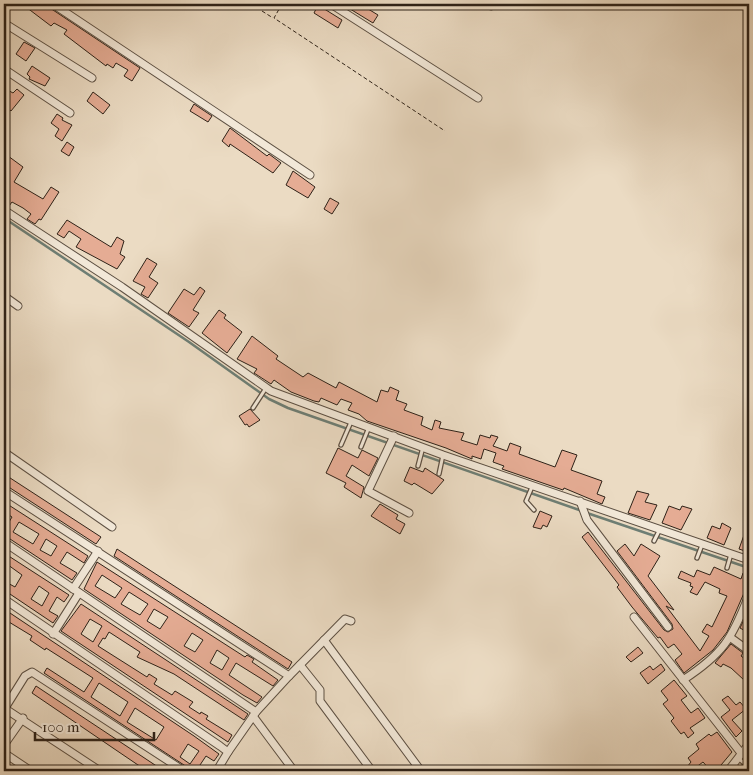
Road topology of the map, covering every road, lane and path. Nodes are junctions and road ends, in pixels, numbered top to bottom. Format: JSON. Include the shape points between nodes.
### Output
{"nodes":[{"id":1,"x":53,"y":4,"type":"edge"},
{"id":2,"x":251,"y":4,"type":"edge"},
{"id":3,"x":282,"y":4,"type":"edge"},
{"id":4,"x":331,"y":4,"type":"edge"},
{"id":5,"x":274,"y":18,"type":"junction"},
{"id":6,"x":4,"y":22,"type":"edge"},
{"id":7,"x":4,"y":69,"type":"edge"},
{"id":8,"x":92,"y":78,"type":"dead end"},
{"id":9,"x":478,"y":98,"type":"dead end"},
{"id":10,"x":70,"y":113,"type":"dead end"},
{"id":11,"x":445,"y":131,"type":"dead end"},
{"id":12,"x":310,"y":175,"type":"dead end"},
{"id":13,"x":4,"y":210,"type":"edge"},
{"id":14,"x":4,"y":296,"type":"edge"},
{"id":15,"x":18,"y":306,"type":"dead end"},
{"id":16,"x":265,"y":389,"type":"junction"},
{"id":17,"x":253,"y":408,"type":"dead end"},
{"id":18,"x":350,"y":423,"type":"junction"},
{"id":19,"x":368,"y":429,"type":"junction"},
{"id":20,"x":392,"y":442,"type":"junction"},
{"id":21,"x":341,"y":445,"type":"dead end"},
{"id":22,"x":361,"y":447,"type":"dead end"},
{"id":23,"x":422,"y":449,"type":"junction"},
{"id":24,"x":4,"y":452,"type":"edge"},
{"id":25,"x":442,"y":457,"type":"junction"},
{"id":26,"x":418,"y":466,"type":"dead end"},
{"id":27,"x":439,"y":474,"type":"dead end"},
{"id":28,"x":532,"y":486,"type":"junction"},
{"id":29,"x":4,"y":491,"type":"edge"},
{"id":30,"x":580,"y":502,"type":"junction"},
{"id":31,"x":534,"y":510,"type":"dead end"},
{"id":32,"x":409,"y":512,"type":"dead end"},
{"id":33,"x":112,"y":527,"type":"dead end"},
{"id":34,"x":659,"y":532,"type":"junction"},
{"id":35,"x":654,"y":540,"type":"dead end"},
{"id":36,"x":4,"y":542,"type":"edge"},
{"id":37,"x":701,"y":546,"type":"junction"},
{"id":38,"x":98,"y":551,"type":"junction"},
{"id":39,"x":730,"y":556,"type":"junction"},
{"id":40,"x":697,"y":557,"type":"dead end"},
{"id":41,"x":749,"y":560,"type":"edge"},
{"id":42,"x":727,"y":566,"type":"dead end"},
{"id":43,"x":76,"y":591,"type":"junction"},
{"id":44,"x":749,"y":595,"type":"edge"},
{"id":45,"x":4,"y":600,"type":"edge"},
{"id":46,"x":634,"y":617,"type":"dead end"},
{"id":47,"x":351,"y":621,"type":"dead end"},
{"id":48,"x":668,"y":628,"type":"dead end"},
{"id":49,"x":53,"y":634,"type":"junction"},
{"id":50,"x":731,"y":638,"type":"junction"},
{"id":51,"x":324,"y":640,"type":"junction"},
{"id":52,"x":749,"y":651,"type":"edge"},
{"id":53,"x":300,"y":665,"type":"junction"},
{"id":54,"x":289,"y":676,"type":"junction"},
{"id":55,"x":683,"y":680,"type":"junction"},
{"id":56,"x":4,"y":708,"type":"edge"},
{"id":57,"x":254,"y":714,"type":"junction"},
{"id":58,"x":22,"y":718,"type":"junction"},
{"id":59,"x":4,"y":745,"type":"edge"},
{"id":60,"x":749,"y":746,"type":"edge"},
{"id":61,"x":228,"y":752,"type":"junction"},
{"id":62,"x":4,"y":753,"type":"edge"},
{"id":63,"x":740,"y":757,"type":"junction"},
{"id":64,"x":747,"y":765,"type":"edge"},
{"id":65,"x":219,"y":770,"type":"edge"},
{"id":66,"x":31,"y":771,"type":"edge"},
{"id":67,"x":100,"y":771,"type":"edge"},
{"id":68,"x":184,"y":771,"type":"edge"},
{"id":69,"x":294,"y":771,"type":"edge"},
{"id":70,"x":372,"y":771,"type":"edge"},
{"id":71,"x":421,"y":771,"type":"edge"},
{"id":72,"x":728,"y":771,"type":"edge"}],
"edges":[{"from":1,"to":12,"type":"street"},
{"from":2,"to":5,"type":"path"},
{"from":3,"to":5,"type":"path"},
{"from":4,"to":9,"type":"street"},
{"from":5,"to":11,"type":"path"},
{"from":6,"to":8,"type":"street"},
{"from":7,"to":10,"type":"street"},
{"from":13,"to":16,"type":"street","via":[[122,287]]},
{"from":14,"to":15,"type":"street"},
{"from":16,"to":17,"type":"lane"},
{"from":16,"to":18,"type":"street"},
{"from":18,"to":19,"type":"street"},
{"from":18,"to":21,"type":"lane"},
{"from":19,"to":20,"type":"street"},
{"from":19,"to":22,"type":"lane"},
{"from":20,"to":23,"type":"street"},
{"from":20,"to":32,"type":"street","via":[[368,492]]},
{"from":23,"to":25,"type":"street"},
{"from":23,"to":26,"type":"lane"},
{"from":24,"to":33,"type":"street"},
{"from":25,"to":27,"type":"lane"},
{"from":25,"to":28,"type":"street"},
{"from":28,"to":30,"type":"street"},
{"from":28,"to":31,"type":"lane","via":[[527,499]]},
{"from":29,"to":38,"type":"street"},
{"from":30,"to":34,"type":"street"},
{"from":30,"to":48,"type":"street","via":[[587,520]]},
{"from":34,"to":35,"type":"lane"},
{"from":34,"to":37,"type":"street"},
{"from":36,"to":43,"type":"street"},
{"from":37,"to":39,"type":"street"},
{"from":37,"to":40,"type":"lane"},
{"from":38,"to":43,"type":"street"},
{"from":38,"to":54,"type":"street"},
{"from":39,"to":41,"type":"street"},
{"from":39,"to":42,"type":"lane"},
{"from":43,"to":49,"type":"street"},
{"from":43,"to":57,"type":"street"},
{"from":44,"to":50,"type":"street"},
{"from":45,"to":49,"type":"street"},
{"from":46,"to":55,"type":"street"},
{"from":47,"to":51,"type":"street","via":[[345,619]]},
{"from":49,"to":61,"type":"street"},
{"from":50,"to":52,"type":"street"},
{"from":50,"to":55,"type":"street","via":[[704,666]]},
{"from":51,"to":53,"type":"street"},
{"from":51,"to":71,"type":"street"},
{"from":53,"to":54,"type":"street"},
{"from":53,"to":70,"type":"street","via":[[320,690],[320,701]]},
{"from":54,"to":57,"type":"street"},
{"from":55,"to":63,"type":"street"},
{"from":56,"to":58,"type":"street"},
{"from":56,"to":68,"type":"street","via":[[25,676],[32,672]]},
{"from":57,"to":61,"type":"street"},
{"from":57,"to":69,"type":"street"},
{"from":58,"to":59,"type":"street"},
{"from":58,"to":67,"type":"street"},
{"from":60,"to":63,"type":"street"},
{"from":61,"to":65,"type":"street"},
{"from":62,"to":66,"type":"street"},
{"from":63,"to":64,"type":"lane"},
{"from":63,"to":72,"type":"street"}]}
